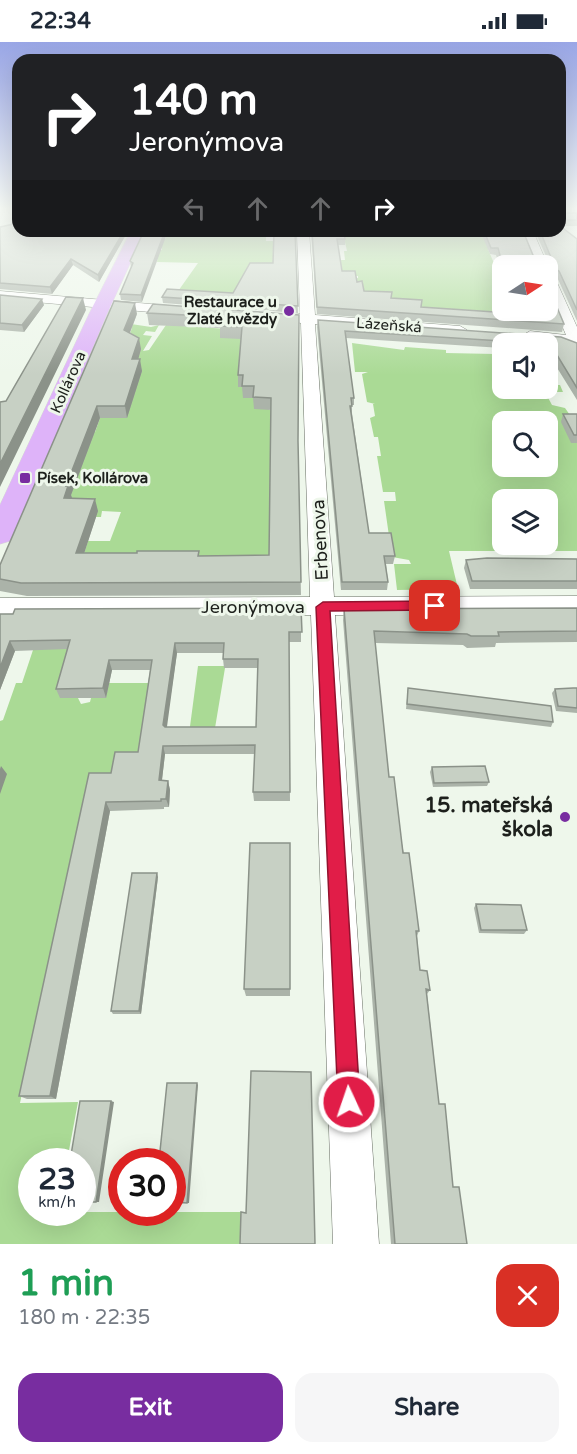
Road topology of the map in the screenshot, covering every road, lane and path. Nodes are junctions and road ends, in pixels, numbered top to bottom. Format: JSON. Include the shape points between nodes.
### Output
{"nodes":[{"id":1,"x":122,"y":263,"type":"edge"},
{"id":2,"x":305,"y":263,"type":"edge"},
{"id":3,"x":0,"y":295,"type":"edge"},
{"id":4,"x":558,"y":302,"type":"joint"},
{"id":5,"x":577,"y":302,"type":"edge"},
{"id":6,"x":102,"y":305,"type":"junction"},
{"id":7,"x":198,"y":312,"type":"edge"},
{"id":8,"x":279,"y":317,"type":"edge"},
{"id":9,"x":308,"y":319,"type":"junction"},
{"id":10,"x":478,"y":332,"type":"edge"},
{"id":11,"x":558,"y":340,"type":"edge"},
{"id":12,"x":576,"y":342,"type":"edge"},
{"id":13,"x":0,"y":535,"type":"edge"},
{"id":14,"x":577,"y":605,"type":"edge"},
{"id":15,"x":0,"y":607,"type":"edge"},
{"id":16,"x":323,"y":607,"type":"junction"},
{"id":17,"x":356,"y":1244,"type":"edge"}],
"edges":[{"from":1,"to":6,"type":"main road","name":"Kollárova"},
{"from":2,"to":9,"type":"street","name":"Erbenova"},
{"from":3,"to":6,"type":"street"},
{"from":4,"to":5,"type":"street"},
{"from":4,"to":12,"type":"street"},
{"from":6,"to":7,"type":"street"},
{"from":6,"to":13,"type":"main road","name":"Kollárova"},
{"from":8,"to":9,"type":"street","name":"Lázeňská"},
{"from":9,"to":10,"type":"street","name":"Lázeňská"},
{"from":9,"to":16,"type":"street","name":"Erbenova"},
{"from":11,"to":12,"type":"street"},
{"from":14,"to":16,"type":"street","name":"Jeronýmova"},
{"from":15,"to":16,"type":"street","name":"Jeronýmova"},
{"from":16,"to":17,"type":"street","name":"Erbenova"}]}
